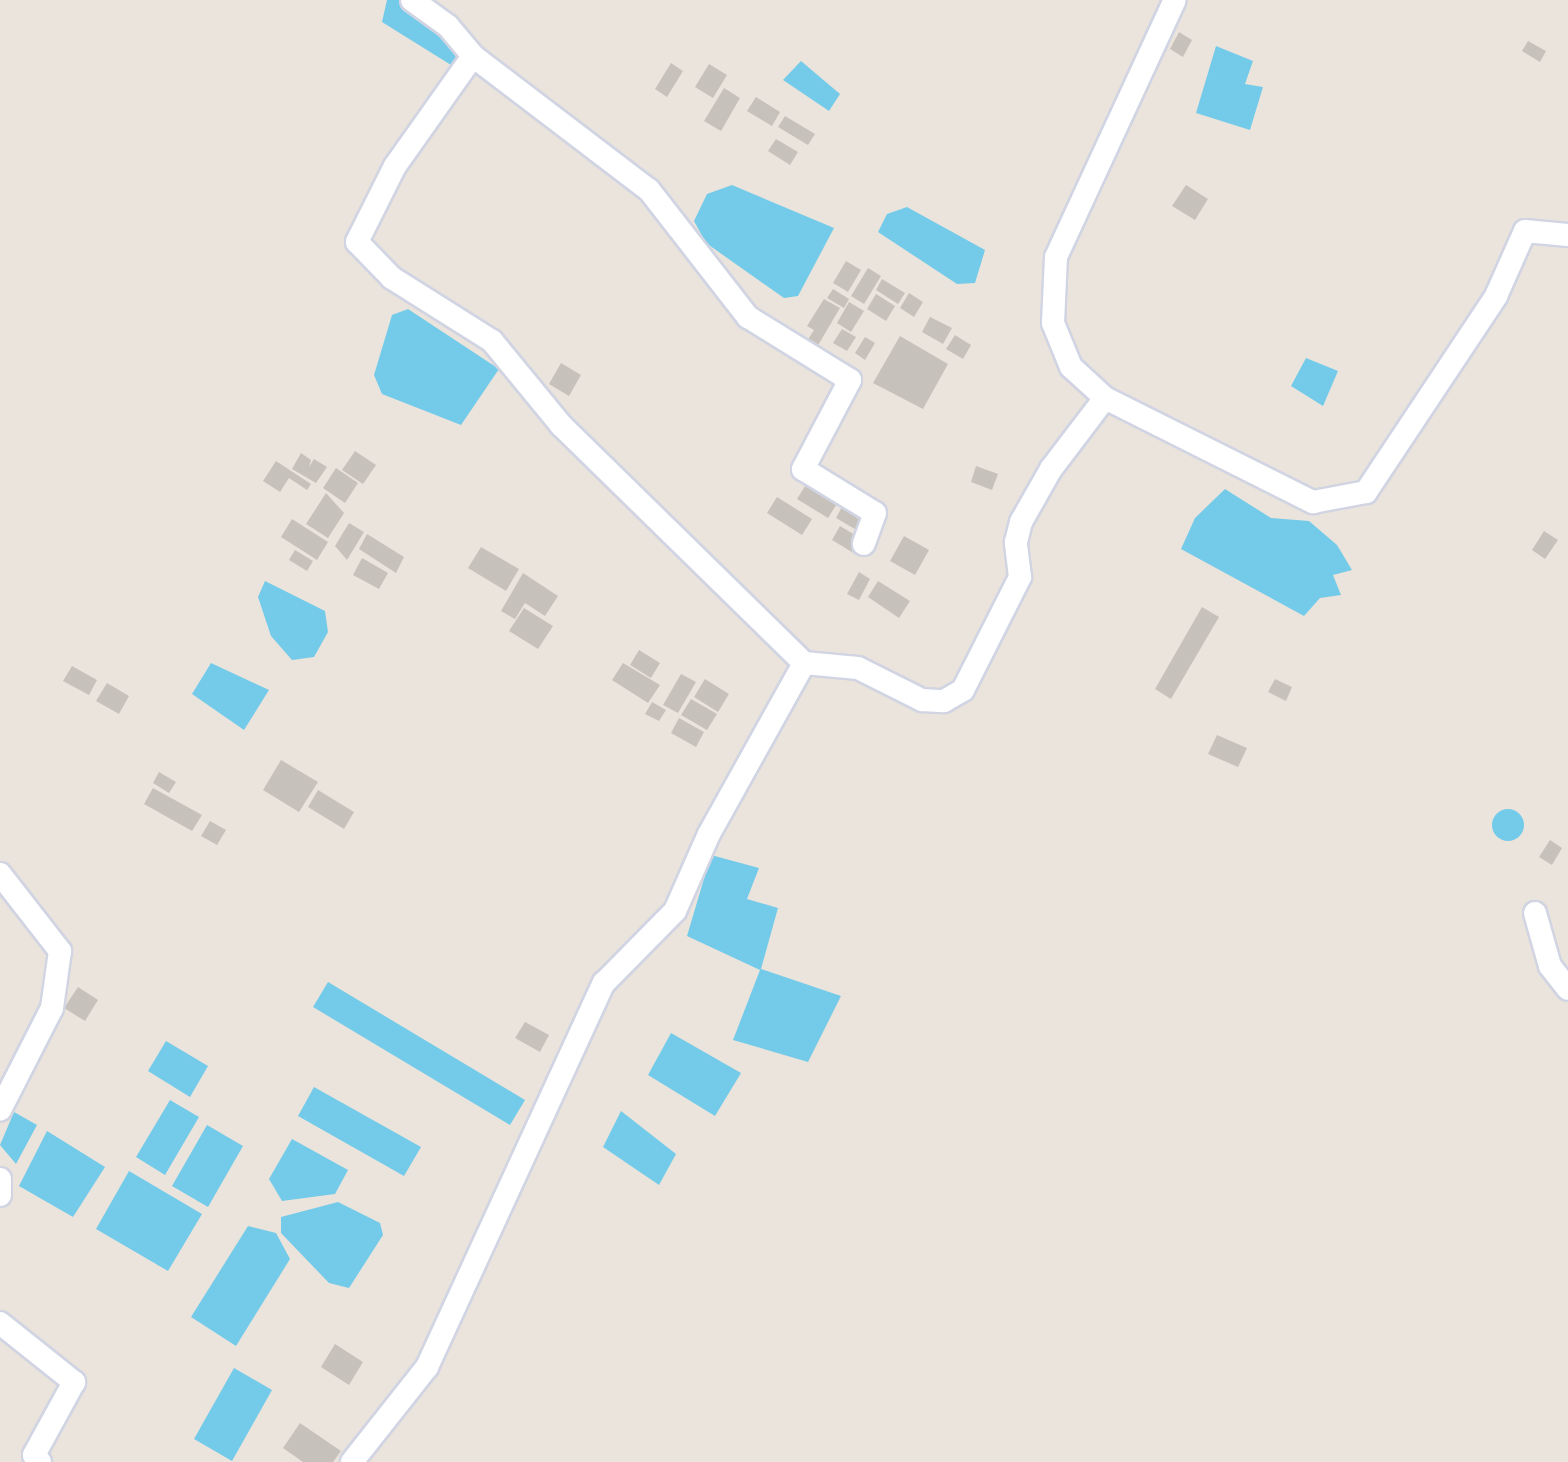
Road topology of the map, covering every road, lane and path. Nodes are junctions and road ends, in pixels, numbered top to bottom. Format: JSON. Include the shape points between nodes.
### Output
{"nodes":[{"id":1,"x":412,"y":0,"type":"edge"},
{"id":2,"x":1175,"y":0,"type":"edge"},
{"id":3,"x":472,"y":56,"type":"junction"},
{"id":4,"x":1568,"y":235,"type":"edge"},
{"id":5,"x":1105,"y":398,"type":"junction"},
{"id":6,"x":864,"y":544,"type":"dead end"},
{"id":7,"x":804,"y":663,"type":"junction"},
{"id":8,"x":0,"y":874,"type":"edge"},
{"id":9,"x":1535,"y":914,"type":"dead end"},
{"id":10,"x":1568,"y":990,"type":"edge"},
{"id":11,"x":0,"y":1110,"type":"edge"},
{"id":12,"x":0,"y":1179,"type":"edge"},
{"id":13,"x":0,"y":1195,"type":"edge"},
{"id":14,"x":0,"y":1323,"type":"edge"},
{"id":15,"x":40,"y":1462,"type":"edge"},
{"id":16,"x":352,"y":1462,"type":"edge"}],
"edges":[{"from":1,"to":3,"type":"street","via":[[448,26]]},
{"from":2,"to":5,"type":"street","via":[[1056,257],[1053,323],[1071,367]]},
{"from":3,"to":6,"type":"street","via":[[650,190],[748,317],[850,380],[803,469],[875,513]]},
{"from":3,"to":7,"type":"street","via":[[395,166],[358,242],[392,278],[492,341],[561,425]]},
{"from":4,"to":5,"type":"street","via":[[1526,231],[1450,371],[1366,492],[1349,500],[1314,502]]},
{"from":5,"to":7,"type":"street","via":[[1050,468],[1021,522],[1020,577],[963,690],[944,701],[922,700],[858,668]]},
{"from":7,"to":16,"type":"street","via":[[708,834],[674,910],[604,983],[427,1368]]},
{"from":8,"to":11,"type":"street","via":[[60,951],[52,1008]]},
{"from":9,"to":10,"type":"street","via":[[1550,966]]},
{"from":12,"to":13,"type":"street"},
{"from":14,"to":15,"type":"street","via":[[74,1382],[34,1456]]}]}
